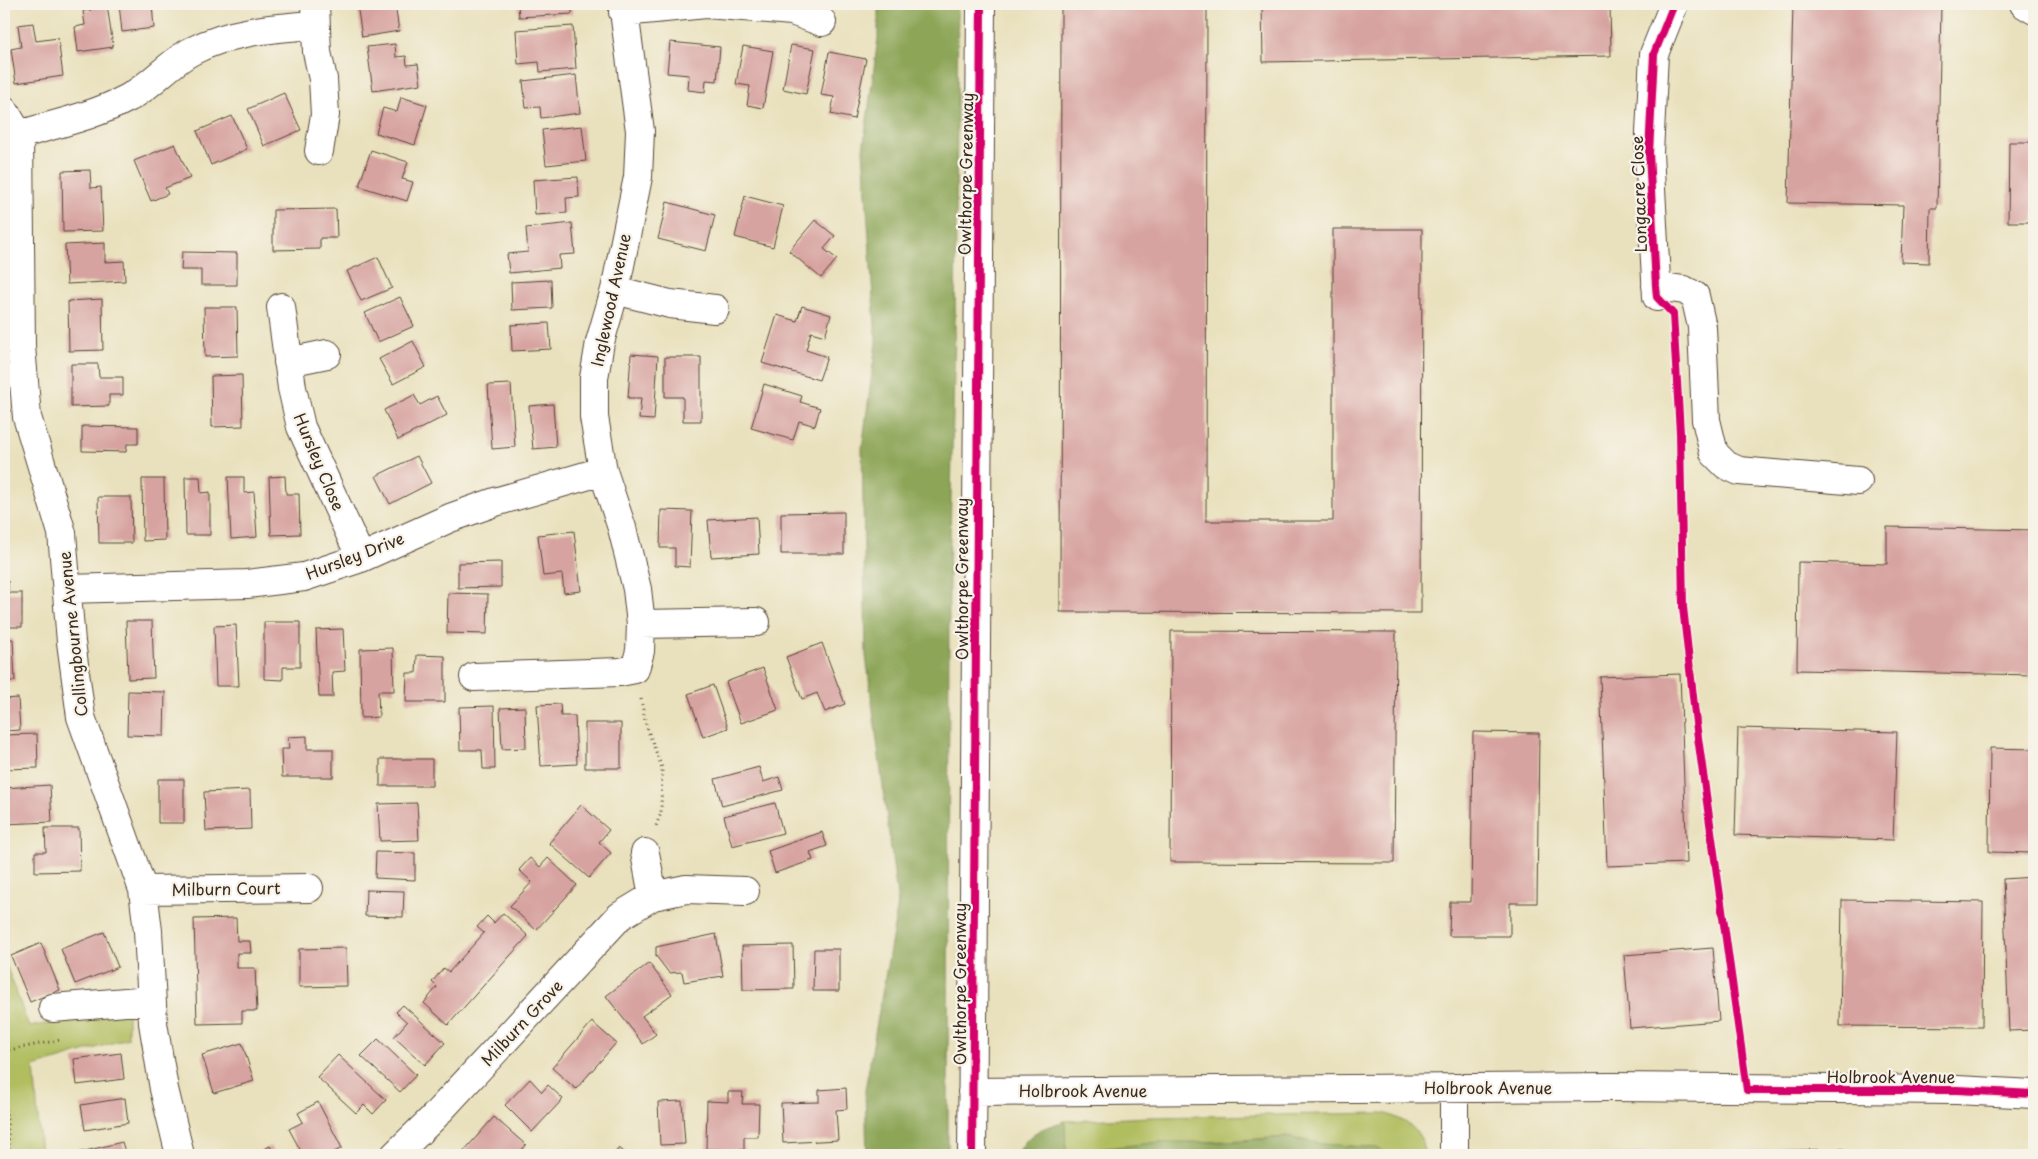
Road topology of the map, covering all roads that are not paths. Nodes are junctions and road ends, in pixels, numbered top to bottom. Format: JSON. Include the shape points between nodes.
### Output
{"nodes":[{"id":1,"x":981,"y":4,"type":"edge"},
{"id":2,"x":1674,"y":4,"type":"edge"},
{"id":3,"x":2024,"y":4,"type":"edge"},
{"id":4,"x":623,"y":8,"type":"edge"},
{"id":5,"x":793,"y":8,"type":"edge"},
{"id":6,"x":2034,"y":10,"type":"edge"},
{"id":7,"x":315,"y":14,"type":"edge"},
{"id":8,"x":822,"y":22,"type":"dead end"},
{"id":9,"x":4,"y":110,"type":"edge"},
{"id":10,"x":19,"y":135,"type":"junction"},
{"id":11,"x":319,"y":151,"type":"dead end"},
{"id":12,"x":615,"y":290,"type":"junction"},
{"id":13,"x":281,"y":307,"type":"dead end"},
{"id":14,"x":715,"y":309,"type":"dead end"},
{"id":15,"x":327,"y":354,"type":"dead end"},
{"id":16,"x":288,"y":362,"type":"junction"},
{"id":17,"x":603,"y":471,"type":"junction"},
{"id":18,"x":1858,"y":481,"type":"dead end"},
{"id":19,"x":361,"y":558,"type":"junction"},
{"id":20,"x":67,"y":589,"type":"junction"},
{"id":21,"x":756,"y":622,"type":"dead end"},
{"id":22,"x":641,"y":624,"type":"junction"},
{"id":23,"x":474,"y":677,"type":"dead end"},
{"id":24,"x":645,"y":853,"type":"road end"},
{"id":25,"x":309,"y":888,"type":"dead end"},
{"id":26,"x":143,"y":890,"type":"junction"},
{"id":27,"x":745,"y":891,"type":"dead end"},
{"id":28,"x":653,"y":896,"type":"junction"},
{"id":29,"x":150,"y":1000,"type":"junction"},
{"id":30,"x":53,"y":1008,"type":"dead end"},
{"id":31,"x":1454,"y":1088,"type":"junction"},
{"id":32,"x":972,"y":1092,"type":"junction"},
{"id":33,"x":2034,"y":1094,"type":"edge"},
{"id":34,"x":180,"y":1155,"type":"edge"},
{"id":35,"x":395,"y":1155,"type":"edge"},
{"id":36,"x":972,"y":1155,"type":"edge"},
{"id":37,"x":1454,"y":1155,"type":"edge"}],
"edges":[{"from":1,"to":32,"type":"street","name":"Owlthorpe Greenway"},
{"from":2,"to":18,"type":"street","name":"Longacre Close","via":[[1654,54],[1650,153],[1656,292],[1684,290],[1694,296],[1698,306],[1702,327],[1706,420],[1714,453],[1726,465],[1739,471]]},
{"from":3,"to":6,"type":"street"},
{"from":4,"to":5,"type":"street","via":[[706,4]]},
{"from":4,"to":12,"type":"street","name":"Inglewood Avenue","via":[[640,131],[638,176]]},
{"from":5,"to":8,"type":"street"},
{"from":7,"to":10,"type":"street","via":[[274,28],[225,36],[192,51],[128,98],[87,115]]},
{"from":7,"to":11,"type":"street","via":[[324,106]]},
{"from":9,"to":10,"type":"street"},
{"from":10,"to":20,"type":"street","name":"Collingbourne Avenue","via":[[21,346],[27,417],[62,533]]},
{"from":12,"to":14,"type":"street","via":[[670,304]]},
{"from":12,"to":17,"type":"street","name":"Inglewood Avenue","via":[[600,342],[594,378],[594,417]]},
{"from":13,"to":16,"type":"street","name":"Hursley Close"},
{"from":15,"to":16,"type":"street"},
{"from":16,"to":19,"type":"street","name":"Hursley Close","via":[[301,427]]},
{"from":17,"to":19,"type":"street","name":"Hursley Drive","via":[[486,505]]},
{"from":17,"to":22,"type":"street","name":"Inglewood Avenue","via":[[622,528],[637,589]]},
{"from":19,"to":20,"type":"street","name":"Hursley Drive","via":[[304,577],[247,584]]},
{"from":20,"to":26,"type":"street","name":"Collingbourne Avenue","via":[[81,717]]},
{"from":21,"to":22,"type":"street"},
{"from":22,"to":23,"type":"street","name":"Inglewood Avenue","via":[[640,652],[635,668],[620,672]]},
{"from":24,"to":28,"type":"street"},
{"from":25,"to":26,"type":"street","name":"Milburn Court"},
{"from":26,"to":29,"type":"street","name":"Collingbourne Avenue"},
{"from":27,"to":28,"type":"street","name":"Milburn Grove","via":[[686,889]]},
{"from":28,"to":35,"type":"street","name":"Milburn Grove","via":[[620,916]]},
{"from":29,"to":30,"type":"street"},
{"from":29,"to":34,"type":"street","name":"Collingbourne Avenue","via":[[164,1089]]},
{"from":31,"to":32,"type":"street","name":"Holbrook Avenue"},
{"from":31,"to":33,"type":"street","name":"Holbrook Avenue","via":[[1957,1090]]},
{"from":31,"to":37,"type":"street"},
{"from":32,"to":36,"type":"street","name":"Owlthorpe Greenway"}]}
